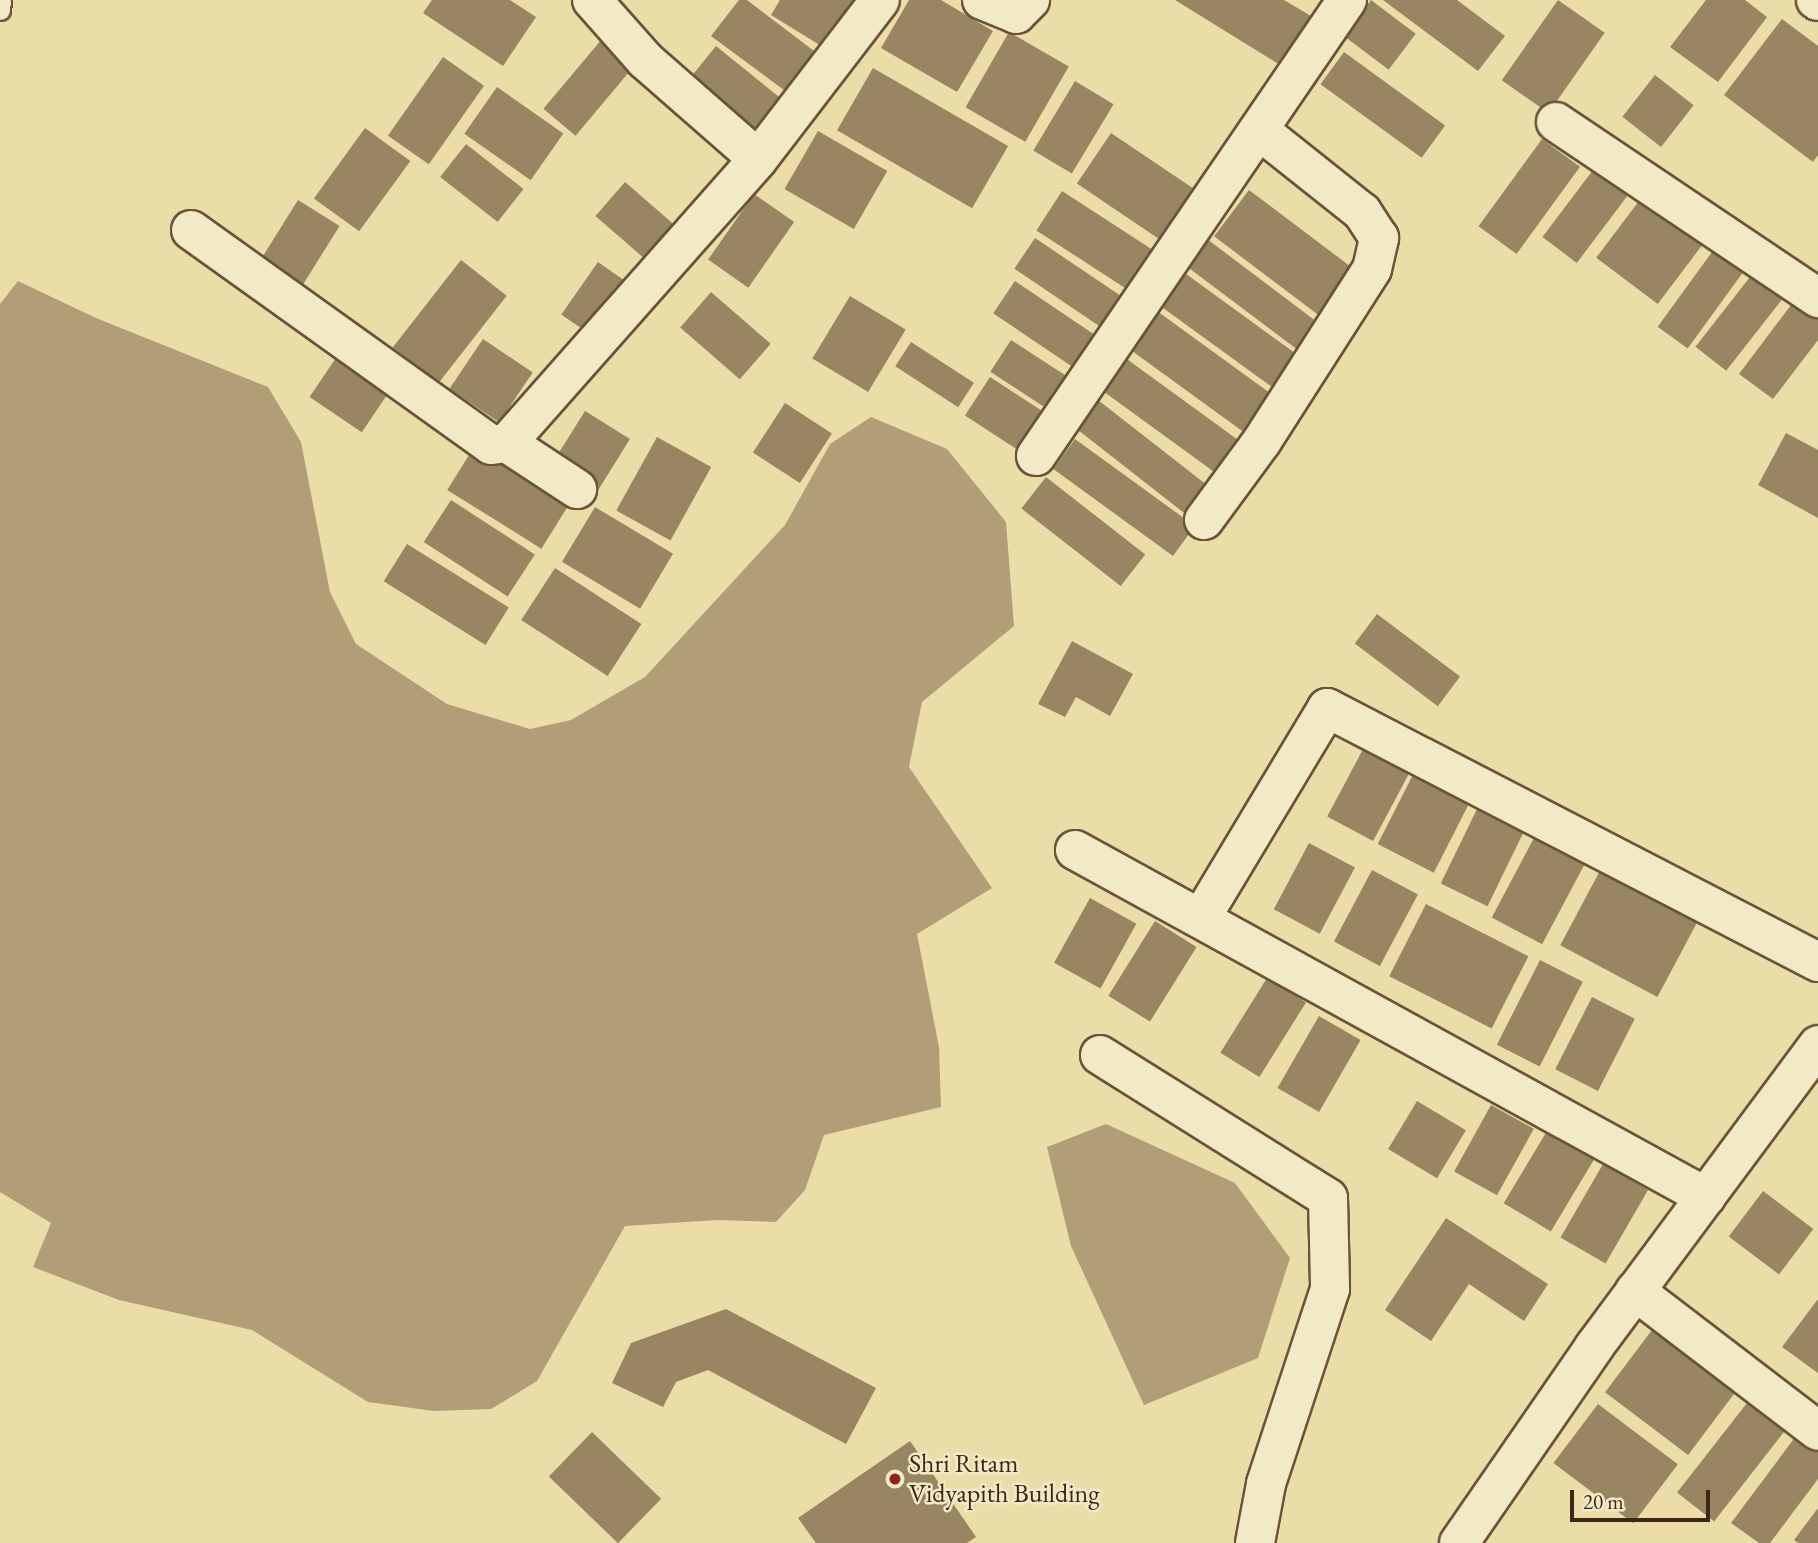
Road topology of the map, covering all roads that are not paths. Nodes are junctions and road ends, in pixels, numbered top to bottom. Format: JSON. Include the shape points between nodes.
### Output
{"nodes":[{"id":1,"x":1,"y":0,"type":"edge"},
{"id":2,"x":592,"y":0,"type":"edge"},
{"id":3,"x":880,"y":0,"type":"edge"},
{"id":4,"x":982,"y":0,"type":"edge"},
{"id":5,"x":1030,"y":0,"type":"edge"},
{"id":6,"x":1348,"y":0,"type":"edge"},
{"id":7,"x":0,"y":10,"type":"edge"},
{"id":8,"x":1556,"y":122,"type":"dead end"},
{"id":9,"x":1259,"y":130,"type":"junction"},
{"id":10,"x":758,"y":159,"type":"junction"},
{"id":11,"x":191,"y":230,"type":"dead end"},
{"id":12,"x":1812,"y":283,"type":"edge"},
{"id":13,"x":507,"y":443,"type":"junction"},
{"id":14,"x":1036,"y":456,"type":"dead end"},
{"id":15,"x":577,"y":489,"type":"dead end"},
{"id":16,"x":1204,"y":520,"type":"dead end"},
{"id":17,"x":1076,"y":850,"type":"dead end"},
{"id":18,"x":1201,"y":918,"type":"junction"},
{"id":19,"x":1818,"y":962,"type":"edge"},
{"id":20,"x":1100,"y":1055,"type":"dead end"},
{"id":21,"x":1815,"y":1057,"type":"edge"},
{"id":22,"x":1706,"y":1197,"type":"junction"},
{"id":23,"x":1635,"y":1291,"type":"junction"},
{"id":24,"x":1818,"y":1431,"type":"edge"},
{"id":25,"x":1255,"y":1543,"type":"edge"},
{"id":26,"x":1459,"y":1543,"type":"edge"}],
"edges":[{"from":1,"to":7,"type":"lane"},
{"from":2,"to":10,"type":"street","via":[[645,60]]},
{"from":3,"to":10,"type":"street"},
{"from":4,"to":5,"type":"street","via":[[1016,14]]},
{"from":6,"to":9,"type":"street"},
{"from":8,"to":12,"type":"street"},
{"from":9,"to":14,"type":"street"},
{"from":9,"to":16,"type":"street","via":[[1363,212],[1379,238],[1372,269],[1262,441]]},
{"from":10,"to":13,"type":"street"},
{"from":11,"to":13,"type":"street","via":[[491,445]]},
{"from":13,"to":15,"type":"street"},
{"from":17,"to":18,"type":"street"},
{"from":18,"to":19,"type":"street","via":[[1326,708]]},
{"from":18,"to":22,"type":"street"},
{"from":20,"to":25,"type":"street","via":[[1328,1198],[1330,1290],[1266,1484]]},
{"from":21,"to":22,"type":"street"},
{"from":22,"to":23,"type":"street"},
{"from":23,"to":24,"type":"street"},
{"from":23,"to":26,"type":"street"}]}
